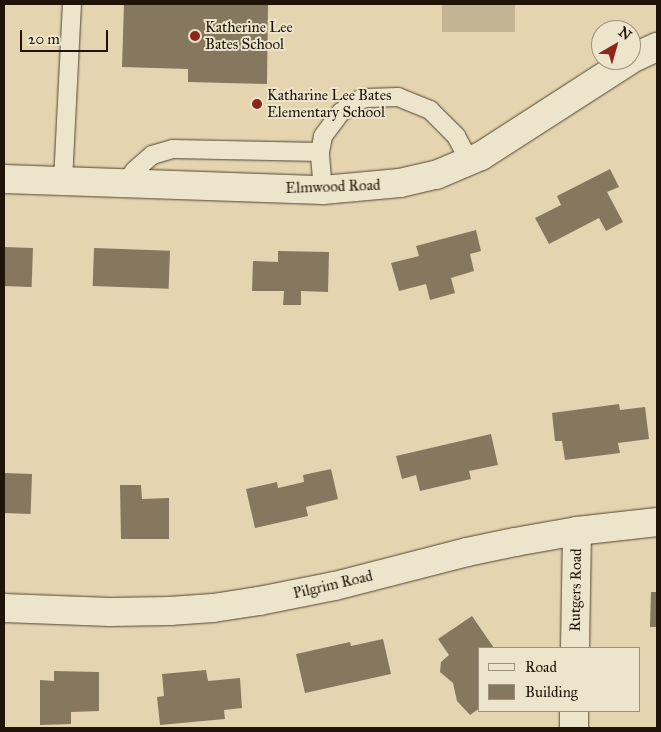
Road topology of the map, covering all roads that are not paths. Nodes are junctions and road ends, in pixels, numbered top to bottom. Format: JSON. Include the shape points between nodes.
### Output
{"nodes":[{"id":1,"x":72,"y":4,"type":"edge"},
{"id":2,"x":657,"y":47,"type":"edge"},
{"id":3,"x":641,"y":55,"type":"edge"},
{"id":4,"x":615,"y":70,"type":"edge"},
{"id":5,"x":320,"y":152,"type":"junction"},
{"id":6,"x":470,"y":162,"type":"junction"},
{"id":7,"x":4,"y":179,"type":"edge"},
{"id":8,"x":62,"y":181,"type":"junction"},
{"id":9,"x":125,"y":184,"type":"junction"},
{"id":10,"x":323,"y":190,"type":"junction"},
{"id":11,"x":657,"y":522,"type":"edge"},
{"id":12,"x":576,"y":531,"type":"junction"},
{"id":13,"x":4,"y":608,"type":"edge"},
{"id":14,"x":575,"y":647,"type":"edge"},
{"id":15,"x":574,"y":712,"type":"edge"},
{"id":16,"x":574,"y":728,"type":"edge"}],
"edges":[{"from":1,"to":8,"type":"lane"},
{"from":2,"to":3,"type":"street","name":"Elmwood Road"},
{"from":4,"to":6,"type":"street","name":"Elmwood Road"},
{"from":5,"to":6,"type":"lane","via":[[328,127],[341,112],[359,100],[388,95],[418,104],[440,118],[456,136]]},
{"from":5,"to":9,"type":"lane","via":[[173,149],[152,155],[134,170]]},
{"from":5,"to":10,"type":"lane"},
{"from":6,"to":10,"type":"street","name":"Elmwood Road","via":[[436,175],[400,183]]},
{"from":7,"to":8,"type":"street","name":"Elmwood Road"},
{"from":8,"to":9,"type":"street","name":"Elmwood Road"},
{"from":9,"to":10,"type":"street","name":"Elmwood Road"},
{"from":11,"to":12,"type":"street","name":"Pilgrim Road"},
{"from":12,"to":13,"type":"street","name":"Pilgrim Road","via":[[467,552],[307,592],[213,608],[110,612]]},
{"from":12,"to":14,"type":"street","name":"Rutgers Road"},
{"from":15,"to":16,"type":"street"}]}
